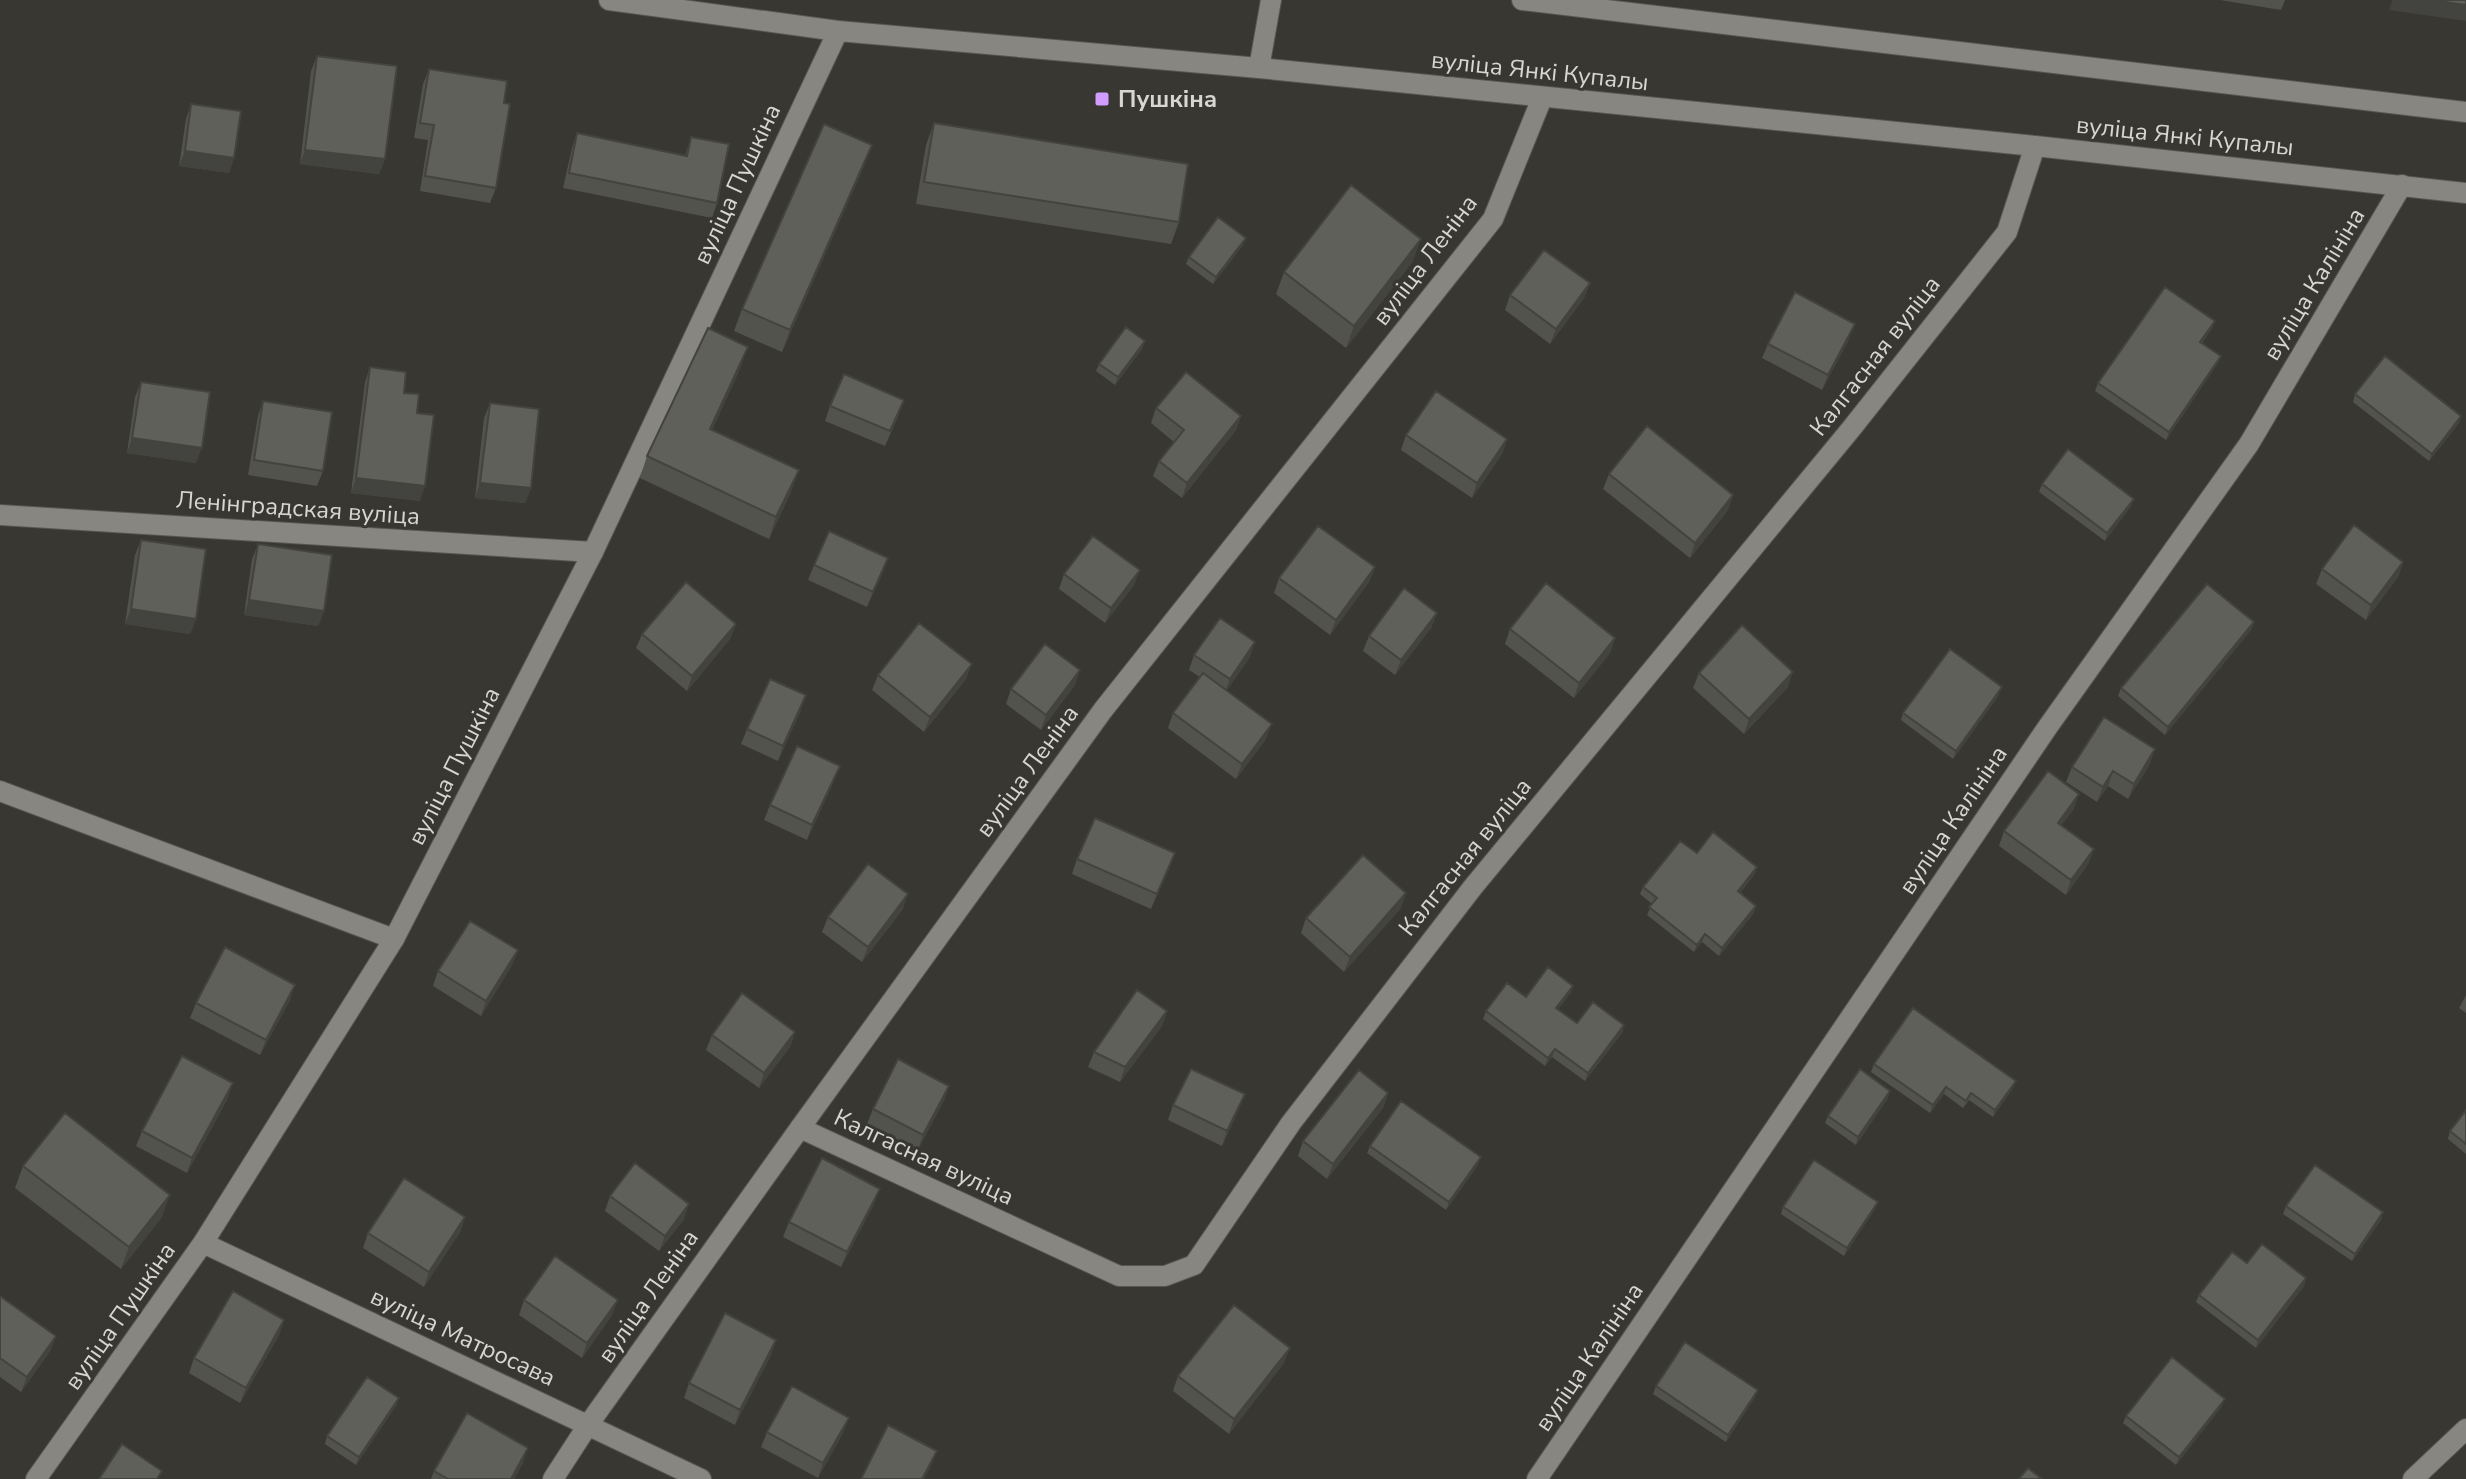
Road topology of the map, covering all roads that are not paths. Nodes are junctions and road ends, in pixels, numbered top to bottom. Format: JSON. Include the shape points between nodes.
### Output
{"nodes":[{"id":1,"x":609,"y":0,"type":"edge"},
{"id":2,"x":1271,"y":0,"type":"edge"},
{"id":3,"x":1522,"y":0,"type":"edge"},
{"id":4,"x":838,"y":31,"type":"junction"},
{"id":5,"x":1259,"y":68,"type":"junction"},
{"id":6,"x":1542,"y":98,"type":"junction"},
{"id":7,"x":2466,"y":112,"type":"edge"},
{"id":8,"x":2035,"y":146,"type":"junction"},
{"id":9,"x":2402,"y":185,"type":"junction"},
{"id":10,"x":2466,"y":193,"type":"edge"},
{"id":11,"x":1,"y":516,"type":"edge"},
{"id":12,"x":0,"y":537,"type":"edge"},
{"id":13,"x":593,"y":552,"type":"junction"},
{"id":14,"x":0,"y":791,"type":"edge"},
{"id":15,"x":394,"y":939,"type":"junction"},
{"id":16,"x":800,"y":1128,"type":"junction"},
{"id":17,"x":203,"y":1243,"type":"junction"},
{"id":18,"x":588,"y":1425,"type":"junction"},
{"id":19,"x":2466,"y":1429,"type":"edge"},
{"id":20,"x":36,"y":1479,"type":"edge"},
{"id":21,"x":553,"y":1479,"type":"edge"},
{"id":22,"x":701,"y":1479,"type":"edge"},
{"id":23,"x":1537,"y":1479,"type":"edge"},
{"id":24,"x":2413,"y":1479,"type":"edge"}],
"edges":[{"from":1,"to":4,"type":"street","name":"вуліца Янкі Купалы"},
{"from":2,"to":5,"type":"street"},
{"from":3,"to":7,"type":"street"},
{"from":4,"to":5,"type":"street","name":"вуліца Янкі Купалы"},
{"from":4,"to":13,"type":"street","name":"вуліца Пушкіна"},
{"from":5,"to":6,"type":"street","name":"вуліца Янкі Купалы"},
{"from":6,"to":8,"type":"street","name":"вуліца Янкі Купалы"},
{"from":6,"to":16,"type":"street","name":"вуліца Леніна","via":[[1493,219],[1103,710]]},
{"from":8,"to":9,"type":"street","name":"вуліца Янкі Купалы"},
{"from":8,"to":16,"type":"street","name":"Калгасная вуліца","via":[[2007,232],[1473,887],[1291,1123],[1194,1265],[1165,1276],[1119,1276]]},
{"from":9,"to":10,"type":"street","name":"вуліца Янкі Купалы"},
{"from":9,"to":23,"type":"street","name":"вуліца Калініна","via":[[2249,444],[2047,728]]},
{"from":11,"to":12,"type":"street"},
{"from":11,"to":13,"type":"street","name":"Ленінградская вуліца"},
{"from":13,"to":15,"type":"street","name":"вуліца Пушкіна"},
{"from":14,"to":15,"type":"street"},
{"from":15,"to":17,"type":"street","name":"вуліца Пушкіна"},
{"from":16,"to":18,"type":"street","name":"вуліца Леніна"},
{"from":17,"to":18,"type":"street","name":"вуліца Матросава"},
{"from":17,"to":20,"type":"street","name":"вуліца Пушкіна"},
{"from":18,"to":21,"type":"street","name":"вуліца Леніна"},
{"from":18,"to":22,"type":"street","name":"вуліца Матросава"},
{"from":19,"to":24,"type":"street"}]}
